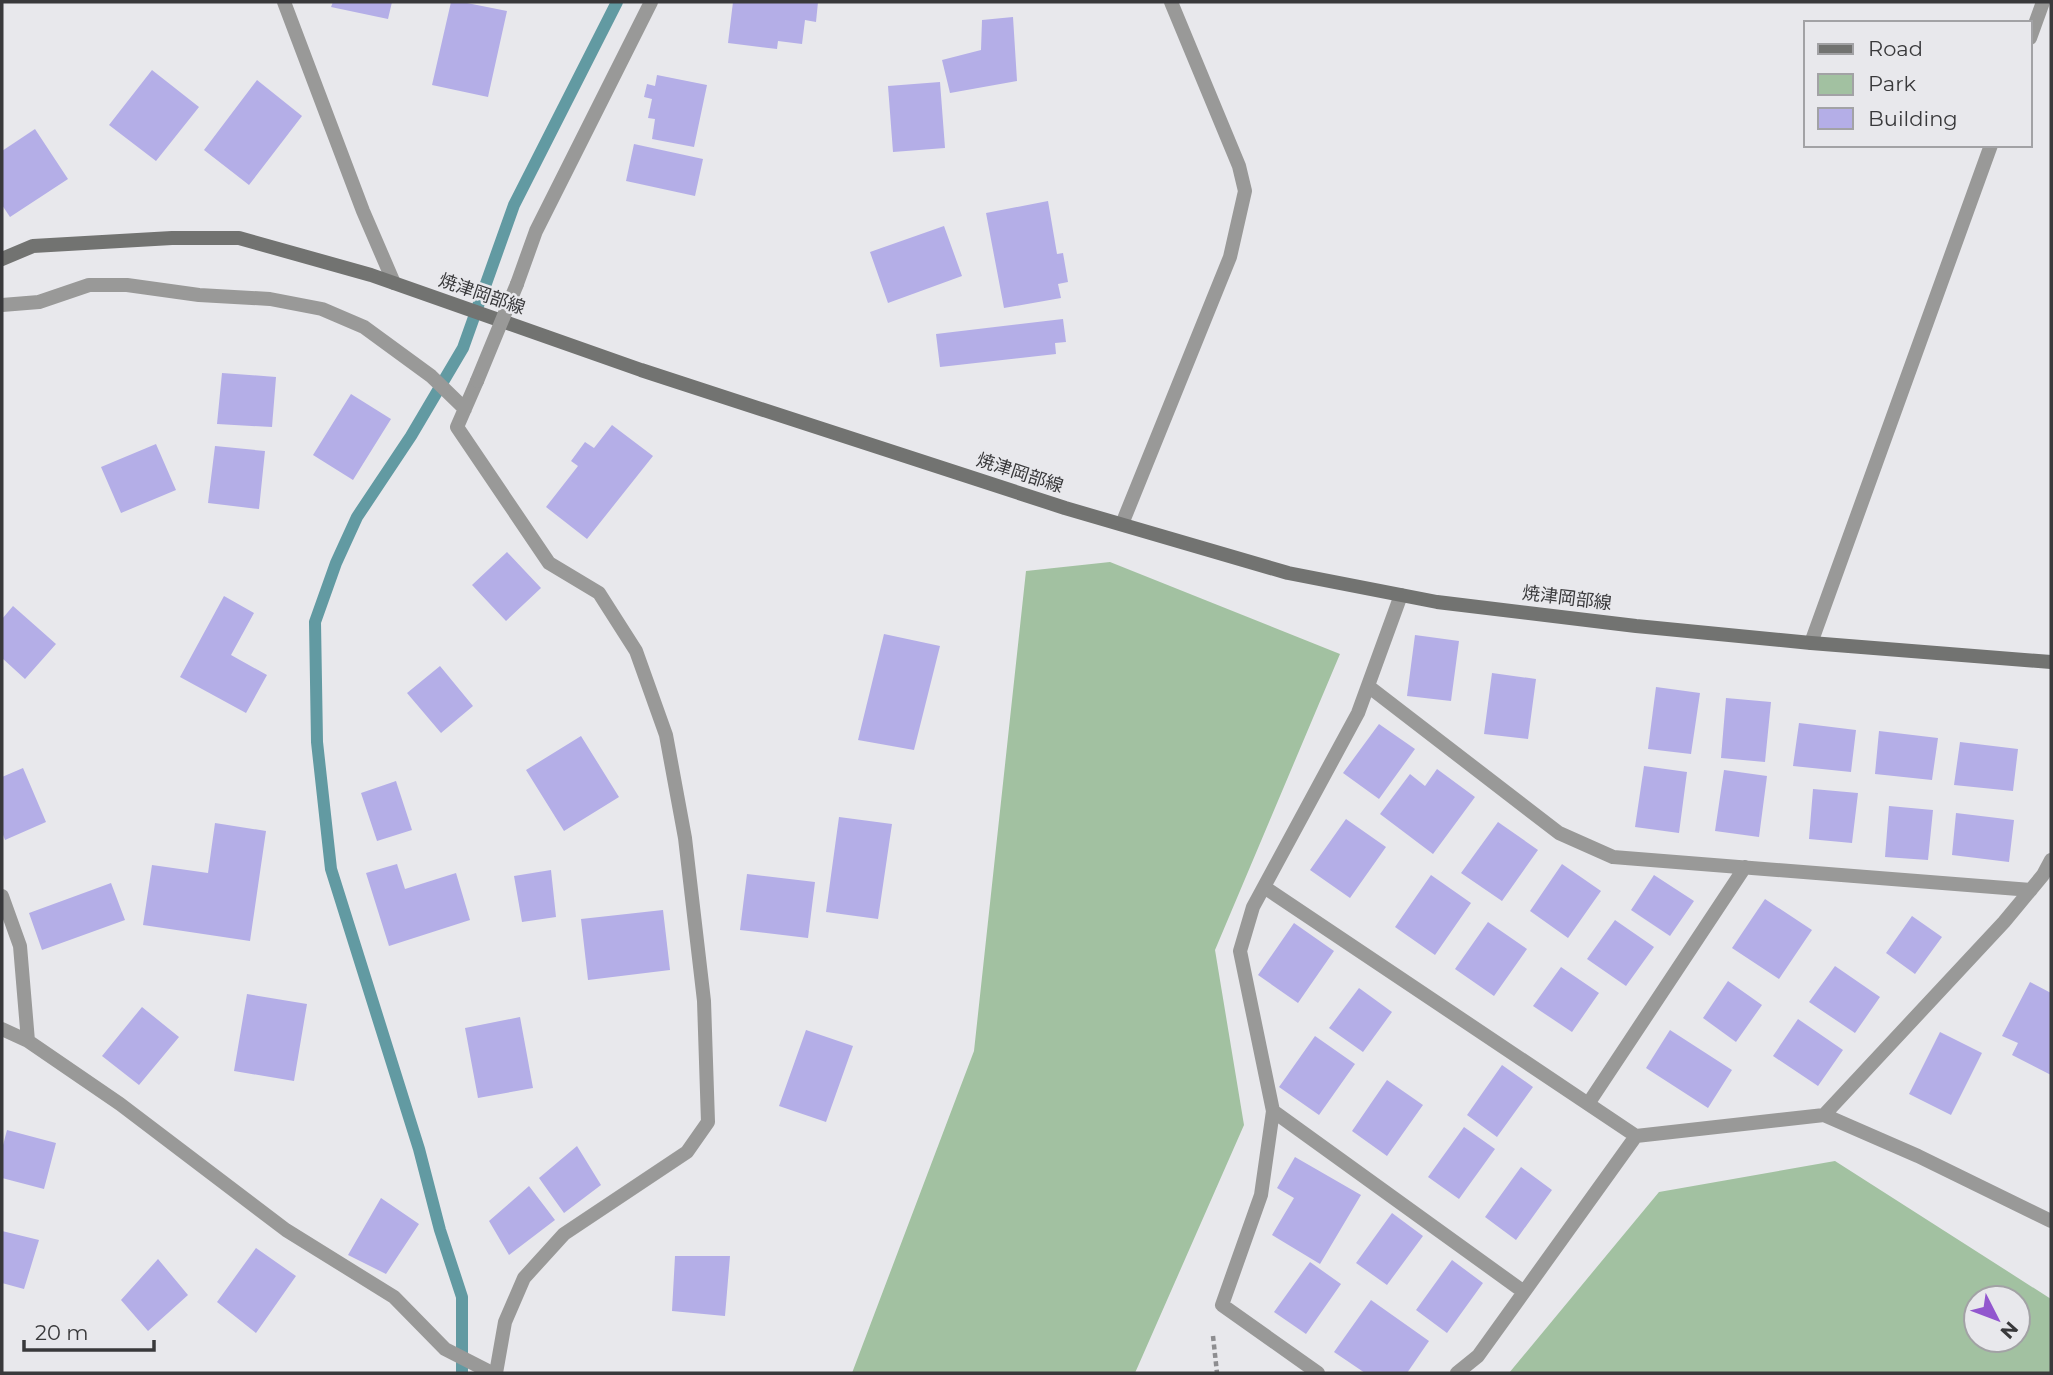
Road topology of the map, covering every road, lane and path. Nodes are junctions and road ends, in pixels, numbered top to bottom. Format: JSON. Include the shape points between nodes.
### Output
{"nodes":[{"id":1,"x":284,"y":2,"type":"edge"},
{"id":2,"x":651,"y":2,"type":"edge"},
{"id":3,"x":1171,"y":2,"type":"edge"},
{"id":4,"x":2043,"y":2,"type":"edge"},
{"id":5,"x":2032,"y":32,"type":"edge"},
{"id":6,"x":1990,"y":147,"type":"edge"},
{"id":7,"x":2,"y":259,"type":"edge"},
{"id":8,"x":394,"y":283,"type":"junction"},
{"id":9,"x":2,"y":305,"type":"edge"},
{"id":10,"x":466,"y":409,"type":"junction"},
{"id":11,"x":1122,"y":524,"type":"junction"},
{"id":12,"x":1401,"y":595,"type":"junction"},
{"id":13,"x":1811,"y":643,"type":"junction"},
{"id":14,"x":2051,"y":662,"type":"edge"},
{"id":15,"x":1368,"y":686,"type":"junction"},
{"id":16,"x":2051,"y":860,"type":"edge"},
{"id":17,"x":1745,"y":867,"type":"junction"},
{"id":18,"x":1264,"y":887,"type":"junction"},
{"id":19,"x":2031,"y":890,"type":"junction"},
{"id":20,"x":2,"y":896,"type":"edge"},
{"id":21,"x":2,"y":1029,"type":"edge"},
{"id":22,"x":29,"y":1041,"type":"junction"},
{"id":23,"x":1588,"y":1104,"type":"junction"},
{"id":24,"x":1273,"y":1111,"type":"junction"},
{"id":25,"x":1824,"y":1115,"type":"junction"},
{"id":26,"x":1636,"y":1136,"type":"junction"},
{"id":27,"x":2051,"y":1221,"type":"edge"},
{"id":28,"x":1524,"y":1292,"type":"junction"},
{"id":29,"x":494,"y":1373,"type":"edge"},
{"id":30,"x":1318,"y":1373,"type":"edge"},
{"id":31,"x":1457,"y":1373,"type":"edge"}],
"edges":[{"from":1,"to":8,"type":"street"},
{"from":2,"to":10,"type":"street","bridge":true,"via":[[536,231]]},
{"from":3,"to":11,"type":"street","via":[[1239,166],[1245,191],[1230,257]]},
{"from":4,"to":5,"type":"street"},
{"from":6,"to":13,"type":"street"},
{"from":7,"to":8,"type":"main road","name":"焼津岡部線","via":[[33,246],[239,238]]},
{"from":8,"to":11,"type":"main road","name":"焼津岡部線","via":[[641,370]]},
{"from":9,"to":10,"type":"street","via":[[38,302],[89,285],[127,285],[270,299],[322,309],[364,327],[431,376]]},
{"from":10,"to":29,"type":"street","via":[[457,427],[549,563],[599,593],[636,651],[666,734],[685,838],[705,1014],[708,1122],[687,1152],[564,1234],[524,1278],[505,1322]]},
{"from":11,"to":12,"type":"main road","name":"焼津岡部線","via":[[1288,573]]},
{"from":12,"to":13,"type":"main road","name":"焼津岡部線"},
{"from":12,"to":15,"type":"street"},
{"from":13,"to":14,"type":"main road","name":"焼津岡部線"},
{"from":15,"to":17,"type":"street","via":[[1559,833],[1613,857]]},
{"from":15,"to":18,"type":"street","via":[[1359,713]]},
{"from":16,"to":19,"type":"street"},
{"from":17,"to":19,"type":"street"},
{"from":17,"to":23,"type":"street"},
{"from":18,"to":23,"type":"street"},
{"from":18,"to":24,"type":"street","via":[[1240,951]]},
{"from":19,"to":25,"type":"street"},
{"from":20,"to":22,"type":"street","via":[[20,946]]},
{"from":21,"to":22,"type":"street"},
{"from":22,"to":29,"type":"street","via":[[286,1230],[394,1297],[445,1349]]},
{"from":23,"to":26,"type":"street"},
{"from":24,"to":28,"type":"street"},
{"from":24,"to":30,"type":"street","via":[[1261,1195],[1222,1305]]},
{"from":25,"to":26,"type":"street"},
{"from":25,"to":27,"type":"street"},
{"from":26,"to":28,"type":"street"},
{"from":28,"to":31,"type":"street","via":[[1478,1356]]}]}
